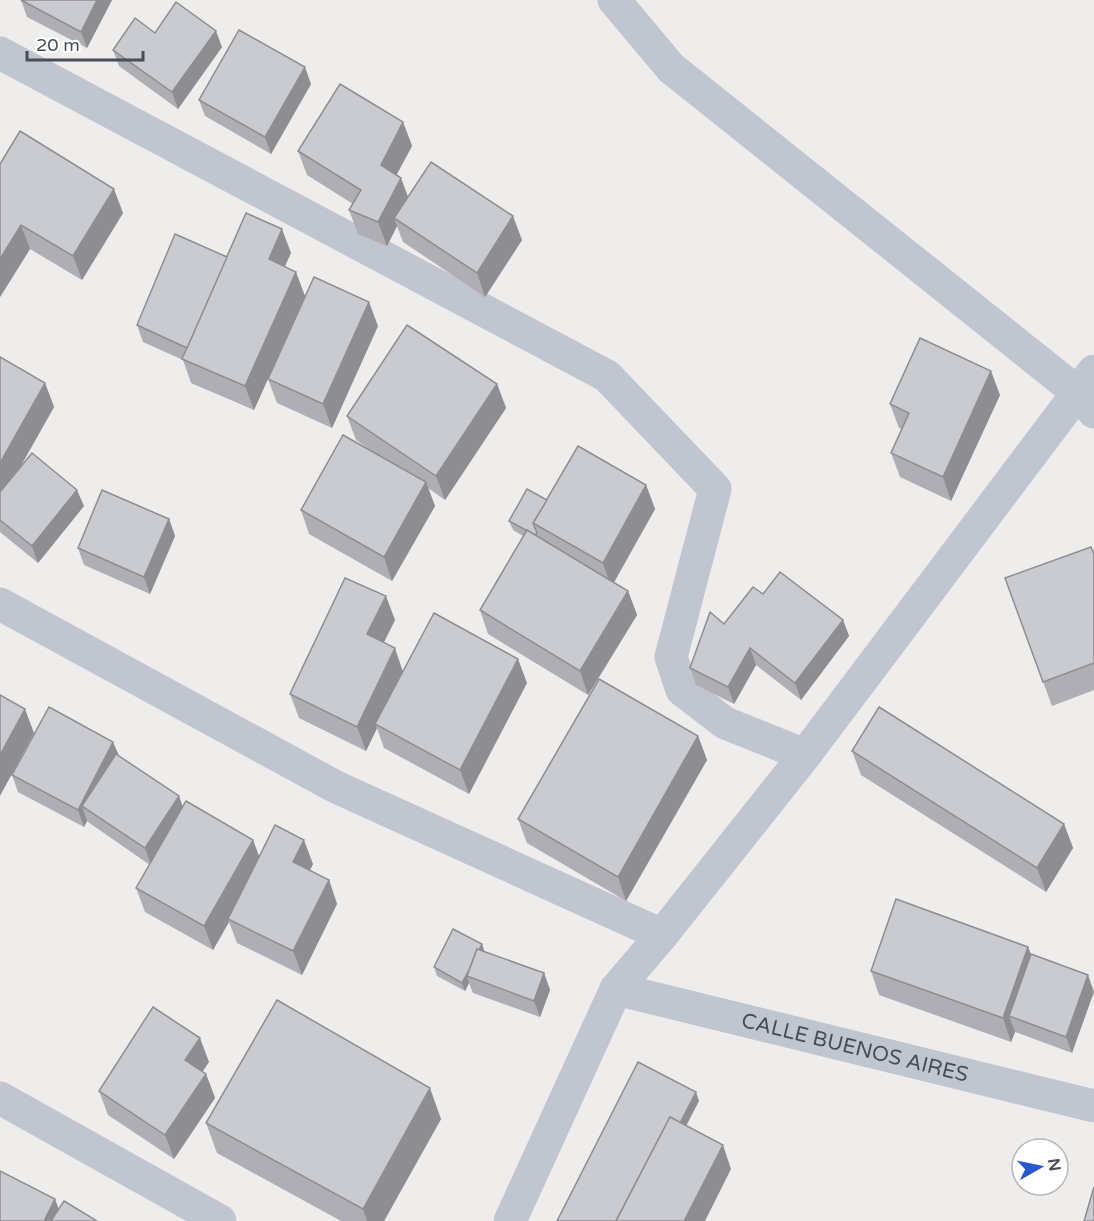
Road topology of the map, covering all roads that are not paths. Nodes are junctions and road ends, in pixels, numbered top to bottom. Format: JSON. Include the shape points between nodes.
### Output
{"nodes":[{"id":1,"x":614,"y":0,"type":"edge"},
{"id":2,"x":0,"y":53,"type":"edge"},
{"id":3,"x":1088,"y":391,"type":"edge"},
{"id":4,"x":0,"y":604,"type":"edge"},
{"id":5,"x":805,"y":755,"type":"junction"},
{"id":6,"x":662,"y":934,"type":"junction"},
{"id":7,"x":616,"y":989,"type":"junction"},
{"id":8,"x":0,"y":1098,"type":"edge"},
{"id":9,"x":1094,"y":1106,"type":"edge"},
{"id":10,"x":220,"y":1221,"type":"edge"},
{"id":11,"x":510,"y":1221,"type":"edge"}],
"edges":[{"from":1,"to":3,"type":"street","via":[[671,68]]},
{"from":2,"to":5,"type":"street","via":[[607,376],[715,489],[671,657],[682,690],[724,723]]},
{"from":3,"to":5,"type":"street"},
{"from":4,"to":6,"type":"street","via":[[336,787]]},
{"from":5,"to":6,"type":"street"},
{"from":6,"to":7,"type":"street"},
{"from":7,"to":9,"type":"street","name":"CALLE BUENOS AIRES"},
{"from":7,"to":11,"type":"street"},
{"from":8,"to":10,"type":"street"}]}
